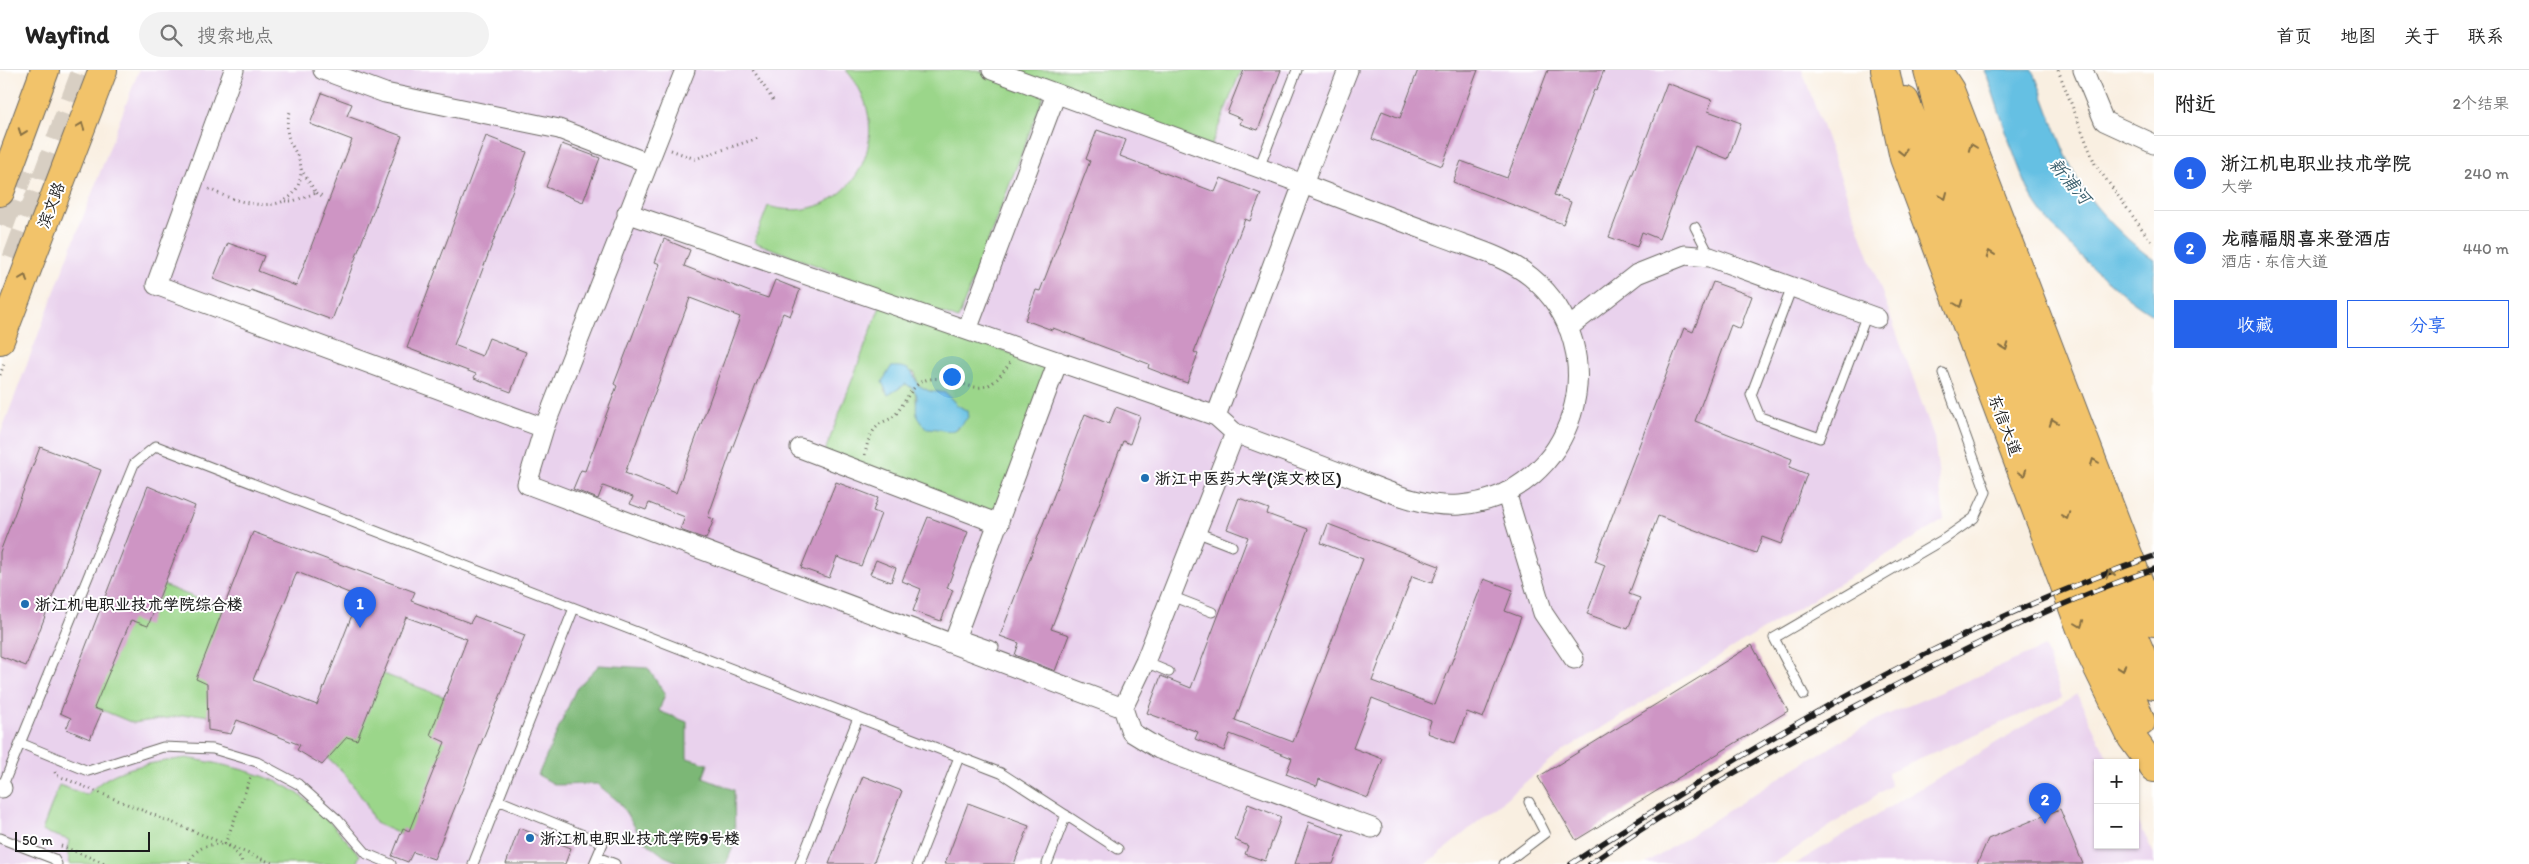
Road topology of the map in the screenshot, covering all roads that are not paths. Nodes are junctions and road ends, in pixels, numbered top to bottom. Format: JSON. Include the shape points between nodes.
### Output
{"nodes":[{"id":1,"x":46,"y":70,"type":"edge"},
{"id":2,"x":103,"y":70,"type":"edge"},
{"id":3,"x":234,"y":70,"type":"edge"},
{"id":4,"x":324,"y":70,"type":"edge"},
{"id":5,"x":685,"y":70,"type":"edge"},
{"id":6,"x":992,"y":70,"type":"edge"},
{"id":7,"x":1297,"y":70,"type":"edge"},
{"id":8,"x":1348,"y":70,"type":"edge"},
{"id":9,"x":1885,"y":70,"type":"edge"},
{"id":10,"x":1892,"y":70,"type":"edge"},
{"id":11,"x":1928,"y":70,"type":"edge"},
{"id":12,"x":1937,"y":70,"type":"edge"},
{"id":13,"x":2083,"y":70,"type":"edge"},
{"id":14,"x":367,"y":78,"type":"edge"},
{"id":15,"x":1056,"y":94,"type":"junction"},
{"id":16,"x":2154,"y":144,"type":"edge"},
{"id":17,"x":648,"y":163,"type":"junction"},
{"id":18,"x":1259,"y":168,"type":"junction"},
{"id":19,"x":1303,"y":184,"type":"junction"},
{"id":20,"x":0,"y":192,"type":"edge"},
{"id":21,"x":627,"y":214,"type":"junction"},
{"id":22,"x":1694,"y":227,"type":"dead end"},
{"id":23,"x":1710,"y":257,"type":"junction"},
{"id":24,"x":1792,"y":287,"type":"junction"},
{"id":25,"x":1872,"y":316,"type":"joint"},
{"id":26,"x":1568,"y":328,"type":"junction"},
{"id":27,"x":967,"y":330,"type":"junction"},
{"id":28,"x":0,"y":340,"type":"edge"},
{"id":29,"x":1058,"y":361,"type":"junction"},
{"id":30,"x":1943,"y":374,"type":"dead end"},
{"id":31,"x":1216,"y":416,"type":"junction"},
{"id":32,"x":544,"y":428,"type":"junction"},
{"id":33,"x":1235,"y":433,"type":"junction"},
{"id":34,"x":800,"y":448,"type":"dead end"},
{"id":35,"x":1506,"y":492,"type":"junction"},
{"id":36,"x":999,"y":524,"type":"junction"},
{"id":37,"x":1196,"y":532,"type":"junction"},
{"id":38,"x":1232,"y":546,"type":"dead end"},
{"id":39,"x":1171,"y":596,"type":"junction"},
{"id":40,"x":574,"y":608,"type":"junction"},
{"id":41,"x":1212,"y":612,"type":"dead end"},
{"id":42,"x":2154,"y":622,"type":"edge"},
{"id":43,"x":955,"y":639,"type":"junction"},
{"id":44,"x":994,"y":647,"type":"dead end"},
{"id":45,"x":1574,"y":659,"type":"dead end"},
{"id":46,"x":1145,"y":662,"type":"junction"},
{"id":47,"x":1169,"y":672,"type":"dead end"},
{"id":48,"x":2154,"y":685,"type":"edge"},
{"id":49,"x":1804,"y":696,"type":"dead end"},
{"id":50,"x":1123,"y":708,"type":"junction"},
{"id":51,"x":858,"y":718,"type":"junction"},
{"id":52,"x":20,"y":743,"type":"junction"},
{"id":53,"x":2154,"y":752,"type":"edge"},
{"id":54,"x":959,"y":757,"type":"junction"},
{"id":55,"x":2154,"y":768,"type":"edge"},
{"id":56,"x":1,"y":789,"type":"edge"},
{"id":57,"x":498,"y":800,"type":"junction"},
{"id":58,"x":1530,"y":802,"type":"dead end"},
{"id":59,"x":1066,"y":815,"type":"junction"},
{"id":60,"x":1372,"y":828,"type":"dead end"},
{"id":61,"x":0,"y":838,"type":"edge"},
{"id":62,"x":1118,"y":850,"type":"dead end"},
{"id":63,"x":596,"y":861,"type":"edge"},
{"id":64,"x":57,"y":864,"type":"edge"},
{"id":65,"x":392,"y":864,"type":"edge"},
{"id":66,"x":473,"y":864,"type":"edge"},
{"id":67,"x":615,"y":864,"type":"edge"},
{"id":68,"x":800,"y":864,"type":"edge"},
{"id":69,"x":917,"y":864,"type":"edge"},
{"id":70,"x":1047,"y":864,"type":"edge"},
{"id":71,"x":1504,"y":864,"type":"edge"}],
"edges":[{"from":1,"to":20,"type":"main road","one_way":true},
{"from":28,"to":2,"type":"main road","name":"滨文路","one_way":true},
{"from":3,"to":32,"type":"street","via":[[156,285]]},
{"from":4,"to":14,"type":"street"},
{"from":5,"to":17,"type":"street"},
{"from":6,"to":15,"type":"street"},
{"from":7,"to":18,"type":"lane"},
{"from":8,"to":19,"type":"street"},
{"from":9,"to":55,"type":"main road","name":"东信大道","one_way":true,"via":[[1904,158],[2089,650],[2132,738]]},
{"from":10,"to":53,"type":"main road","name":"东信大道","one_way":true,"via":[[1998,330]]},
{"from":48,"to":11,"type":"main road","one_way":true,"via":[[1943,127]]},
{"from":42,"to":12,"type":"main road","one_way":true,"via":[[1950,90]]},
{"from":13,"to":16,"type":"street","via":[[2104,121]]},
{"from":14,"to":17,"type":"street","via":[[384,94],[559,129]]},
{"from":15,"to":18,"type":"street"},
{"from":15,"to":27,"type":"street"},
{"from":17,"to":21,"type":"street"},
{"from":18,"to":19,"type":"street"},
{"from":19,"to":26,"type":"street","via":[[1513,265],[1544,288]]},
{"from":19,"to":31,"type":"street"},
{"from":21,"to":27,"type":"street"},
{"from":21,"to":32,"type":"street"},
{"from":22,"to":23,"type":"lane"},
{"from":23,"to":24,"type":"street"},
{"from":23,"to":26,"type":"street","via":[[1685,255],[1637,274]]},
{"from":24,"to":25,"type":"street"},
{"from":24,"to":25,"type":"lane","via":[[1751,395],[1760,417],[1820,438]]},
{"from":26,"to":35,"type":"street","via":[[1577,356],[1578,375],[1577,394],[1566,431],[1545,463]]},
{"from":27,"to":29,"type":"street"},
{"from":29,"to":31,"type":"street"},
{"from":29,"to":36,"type":"street"},
{"from":30,"to":49,"type":"lane","via":[[1986,492],[1974,518],[1944,539],[1774,638]]},
{"from":31,"to":33,"type":"street"},
{"from":32,"to":43,"type":"street","via":[[527,484]]},
{"from":33,"to":35,"type":"street","via":[[1423,502],[1461,505]]},
{"from":33,"to":37,"type":"street"},
{"from":34,"to":36,"type":"street"},
{"from":35,"to":45,"type":"street","via":[[1543,613]]},
{"from":36,"to":43,"type":"street"},
{"from":37,"to":38,"type":"lane"},
{"from":37,"to":39,"type":"street"},
{"from":39,"to":41,"type":"lane"},
{"from":39,"to":46,"type":"street"},
{"from":40,"to":51,"type":"lane"},
{"from":40,"to":52,"type":"lane","via":[[156,446],[134,464]]},
{"from":40,"to":57,"type":"lane"},
{"from":43,"to":44,"type":"lane"},
{"from":43,"to":50,"type":"street"},
{"from":46,"to":47,"type":"lane"},
{"from":46,"to":50,"type":"street"},
{"from":50,"to":60,"type":"street","via":[[1131,732],[1159,749]]},
{"from":51,"to":54,"type":"lane"},
{"from":51,"to":68,"type":"lane"},
{"from":52,"to":56,"type":"lane"},
{"from":52,"to":65,"type":"lane","via":[[88,771],[163,747],[213,749],[257,762],[298,784],[337,819],[367,854]]},
{"from":54,"to":59,"type":"lane","via":[[1000,773]]},
{"from":54,"to":69,"type":"lane"},
{"from":57,"to":63,"type":"lane","via":[[603,843]]},
{"from":57,"to":66,"type":"lane"},
{"from":58,"to":71,"type":"lane","via":[[1545,832]]},
{"from":59,"to":62,"type":"lane"},
{"from":59,"to":70,"type":"lane"},
{"from":61,"to":64,"type":"lane","via":[[54,859]]},
{"from":63,"to":67,"type":"lane"}]}
